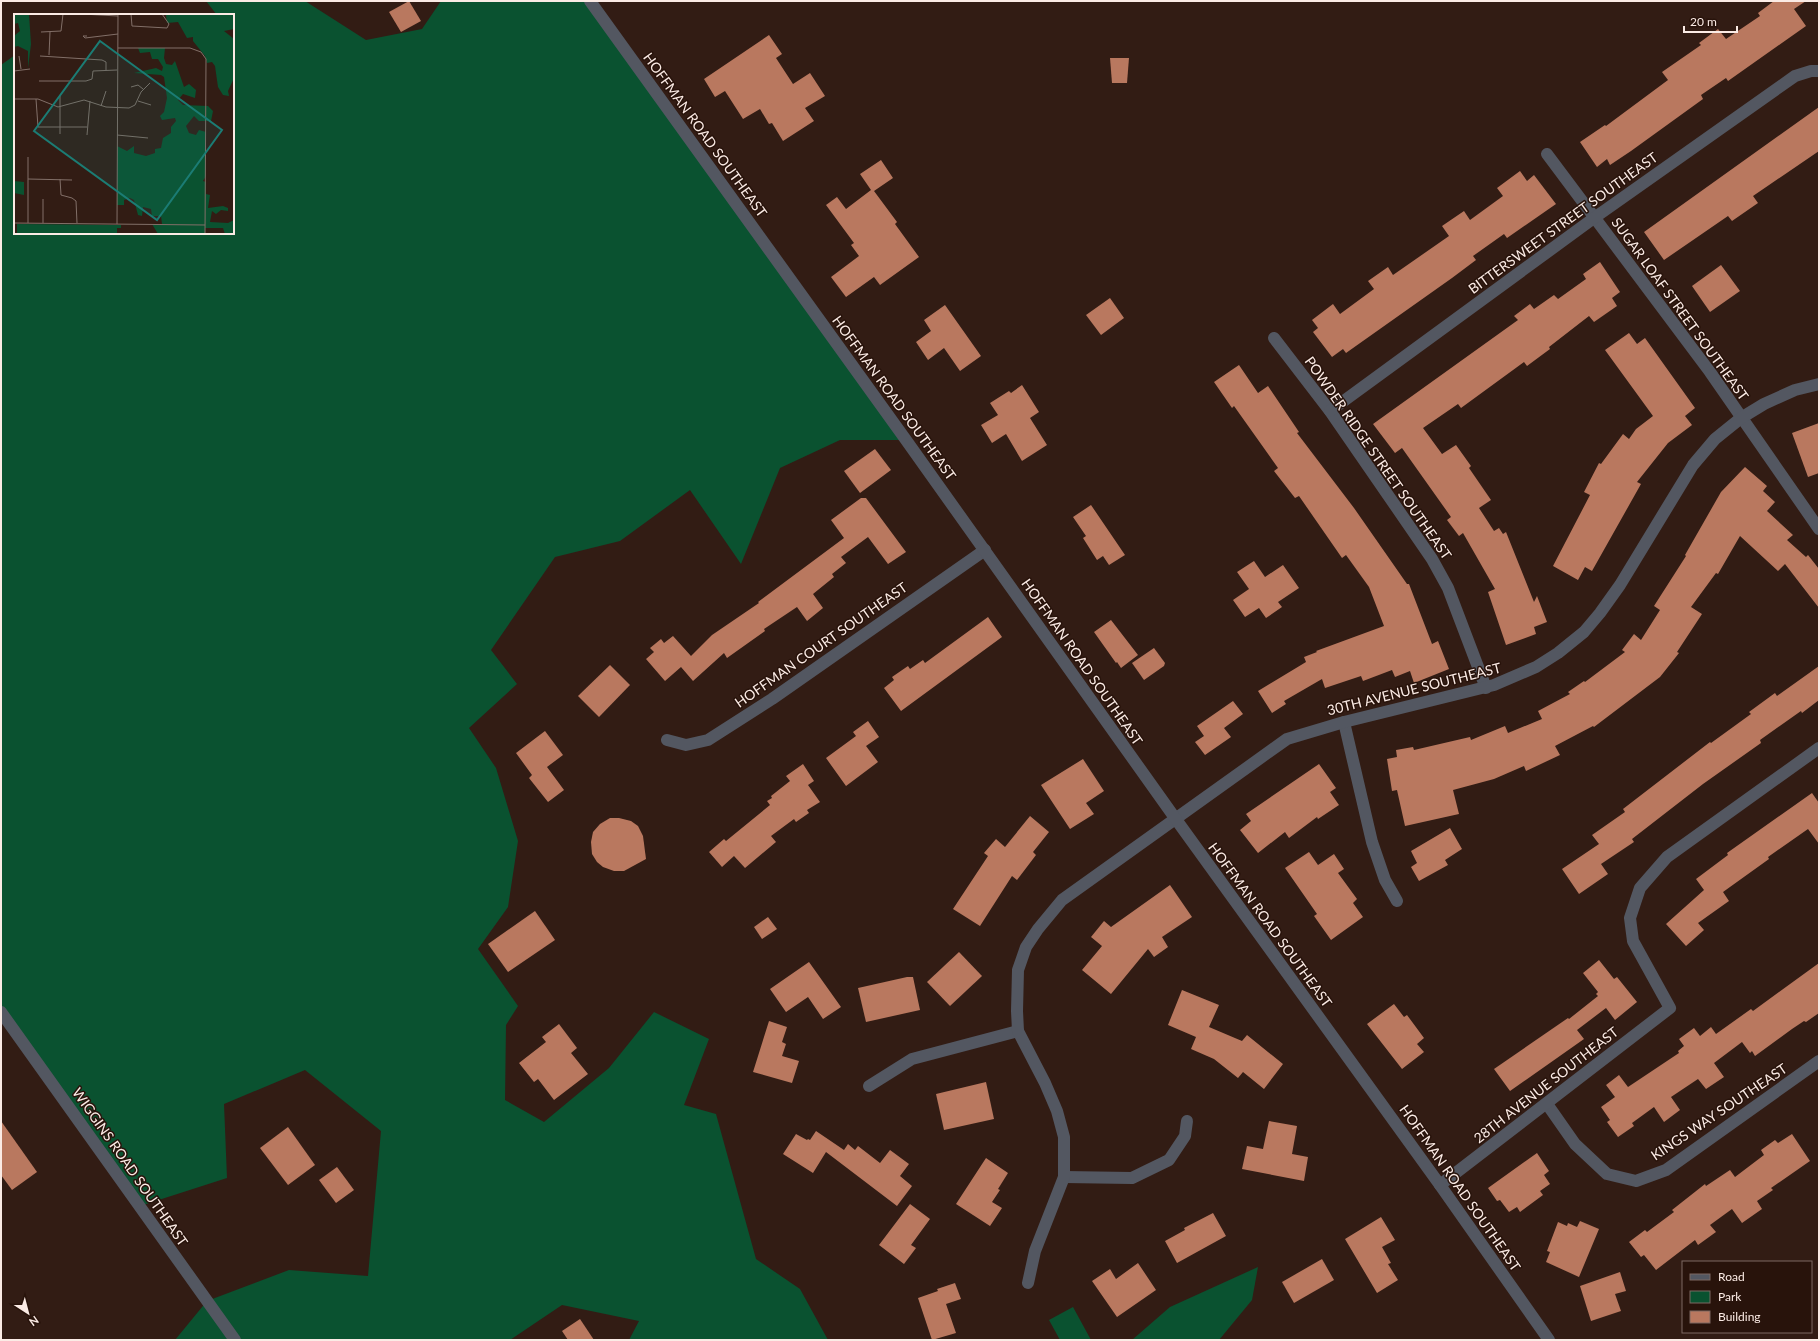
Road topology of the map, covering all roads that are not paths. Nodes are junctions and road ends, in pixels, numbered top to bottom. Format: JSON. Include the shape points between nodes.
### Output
{"nodes":[{"id":1,"x":590,"y":1,"type":"edge"},
{"id":2,"x":1819,"y":71,"type":"edge"},
{"id":3,"x":1547,"y":154,"type":"dead end"},
{"id":4,"x":1594,"y":218,"type":"junction"},
{"id":5,"x":1274,"y":338,"type":"dead end"},
{"id":6,"x":1819,"y":384,"type":"edge"},
{"id":7,"x":1330,"y":411,"type":"junction"},
{"id":8,"x":1741,"y":418,"type":"junction"},
{"id":9,"x":1819,"y":529,"type":"edge"},
{"id":10,"x":985,"y":550,"type":"junction"},
{"id":11,"x":1486,"y":688,"type":"junction"},
{"id":12,"x":1344,"y":722,"type":"junction"},
{"id":13,"x":667,"y":740,"type":"dead end"},
{"id":14,"x":1819,"y":748,"type":"edge"},
{"id":15,"x":1175,"y":818,"type":"junction"},
{"id":16,"x":1397,"y":900,"type":"dead end"},
{"id":17,"x":1,"y":1012,"type":"edge"},
{"id":18,"x":1018,"y":1031,"type":"junction"},
{"id":19,"x":1819,"y":1061,"type":"edge"},
{"id":20,"x":869,"y":1086,"type":"dead end"},
{"id":21,"x":1546,"y":1104,"type":"junction"},
{"id":22,"x":1187,"y":1121,"type":"dead end"},
{"id":23,"x":1064,"y":1177,"type":"junction"},
{"id":24,"x":1440,"y":1185,"type":"junction"},
{"id":25,"x":1028,"y":1282,"type":"dead end"},
{"id":26,"x":235,"y":1340,"type":"edge"},
{"id":27,"x":1549,"y":1340,"type":"edge"}],
"edges":[{"from":1,"to":10,"type":"street","name":"HOFFMAN ROAD SOUTHEAST"},
{"from":2,"to":4,"type":"street","name":"BITTERSWEET STREET SOUTHEAST","via":[[1795,76]]},
{"from":3,"to":4,"type":"street","name":"SUGAR LOAF STREET SOUTHEAST"},
{"from":4,"to":7,"type":"street","name":"BITTERSWEET STREET SOUTHEAST"},
{"from":4,"to":8,"type":"street","name":"SUGAR LOAF STREET SOUTHEAST","via":[[1710,372]]},
{"from":5,"to":7,"type":"street","name":"POWDER RIDGE STREET SOUTHEAST"},
{"from":6,"to":8,"type":"street","name":"30TH AVENUE SOUTHEAST","via":[[1795,390]]},
{"from":7,"to":11,"type":"street","name":"POWDER RIDGE STREET SOUTHEAST","via":[[1432,559],[1448,588]]},
{"from":8,"to":9,"type":"street","name":"SUGAR LOAF STREET SOUTHEAST"},
{"from":8,"to":11,"type":"street","name":"30TH AVENUE SOUTHEAST","via":[[1715,439],[1693,465],[1620,585],[1584,632],[1558,654],[1536,667]]},
{"from":10,"to":13,"type":"street","name":"HOFFMAN COURT SOUTHEAST","via":[[772,699],[708,740],[686,745]]},
{"from":10,"to":15,"type":"street","name":"HOFFMAN ROAD SOUTHEAST"},
{"from":11,"to":12,"type":"street","name":"30TH AVENUE SOUTHEAST"},
{"from":12,"to":15,"type":"street","name":"30TH AVENUE SOUTHEAST","via":[[1286,739]]},
{"from":12,"to":16,"type":"street","via":[[1372,842],[1385,880]]},
{"from":14,"to":21,"type":"street","name":"28TH AVENUE SOUTHEAST","via":[[1667,857],[1640,888],[1630,918],[1633,941],[1670,1008]]},
{"from":15,"to":18,"type":"street","name":"30TH AVENUE SOUTHEAST","via":[[1062,900],[1038,929],[1026,947],[1018,970]]},
{"from":15,"to":24,"type":"street","name":"HOFFMAN ROAD SOUTHEAST"},
{"from":17,"to":26,"type":"street","name":"WIGGINS ROAD SOUTHEAST"},
{"from":18,"to":20,"type":"street","via":[[912,1059]]},
{"from":18,"to":23,"type":"street","via":[[1058,1111],[1064,1137]]},
{"from":19,"to":21,"type":"street","name":"KINGS WAY SOUTHEAST","via":[[1666,1170],[1636,1181],[1607,1174],[1575,1144]]},
{"from":21,"to":24,"type":"street","name":"28TH AVENUE SOUTHEAST"},
{"from":22,"to":23,"type":"street","via":[[1185,1136],[1169,1160],[1132,1178]]},
{"from":23,"to":25,"type":"street","via":[[1035,1251]]},
{"from":24,"to":27,"type":"street","name":"HOFFMAN ROAD SOUTHEAST"}]}
